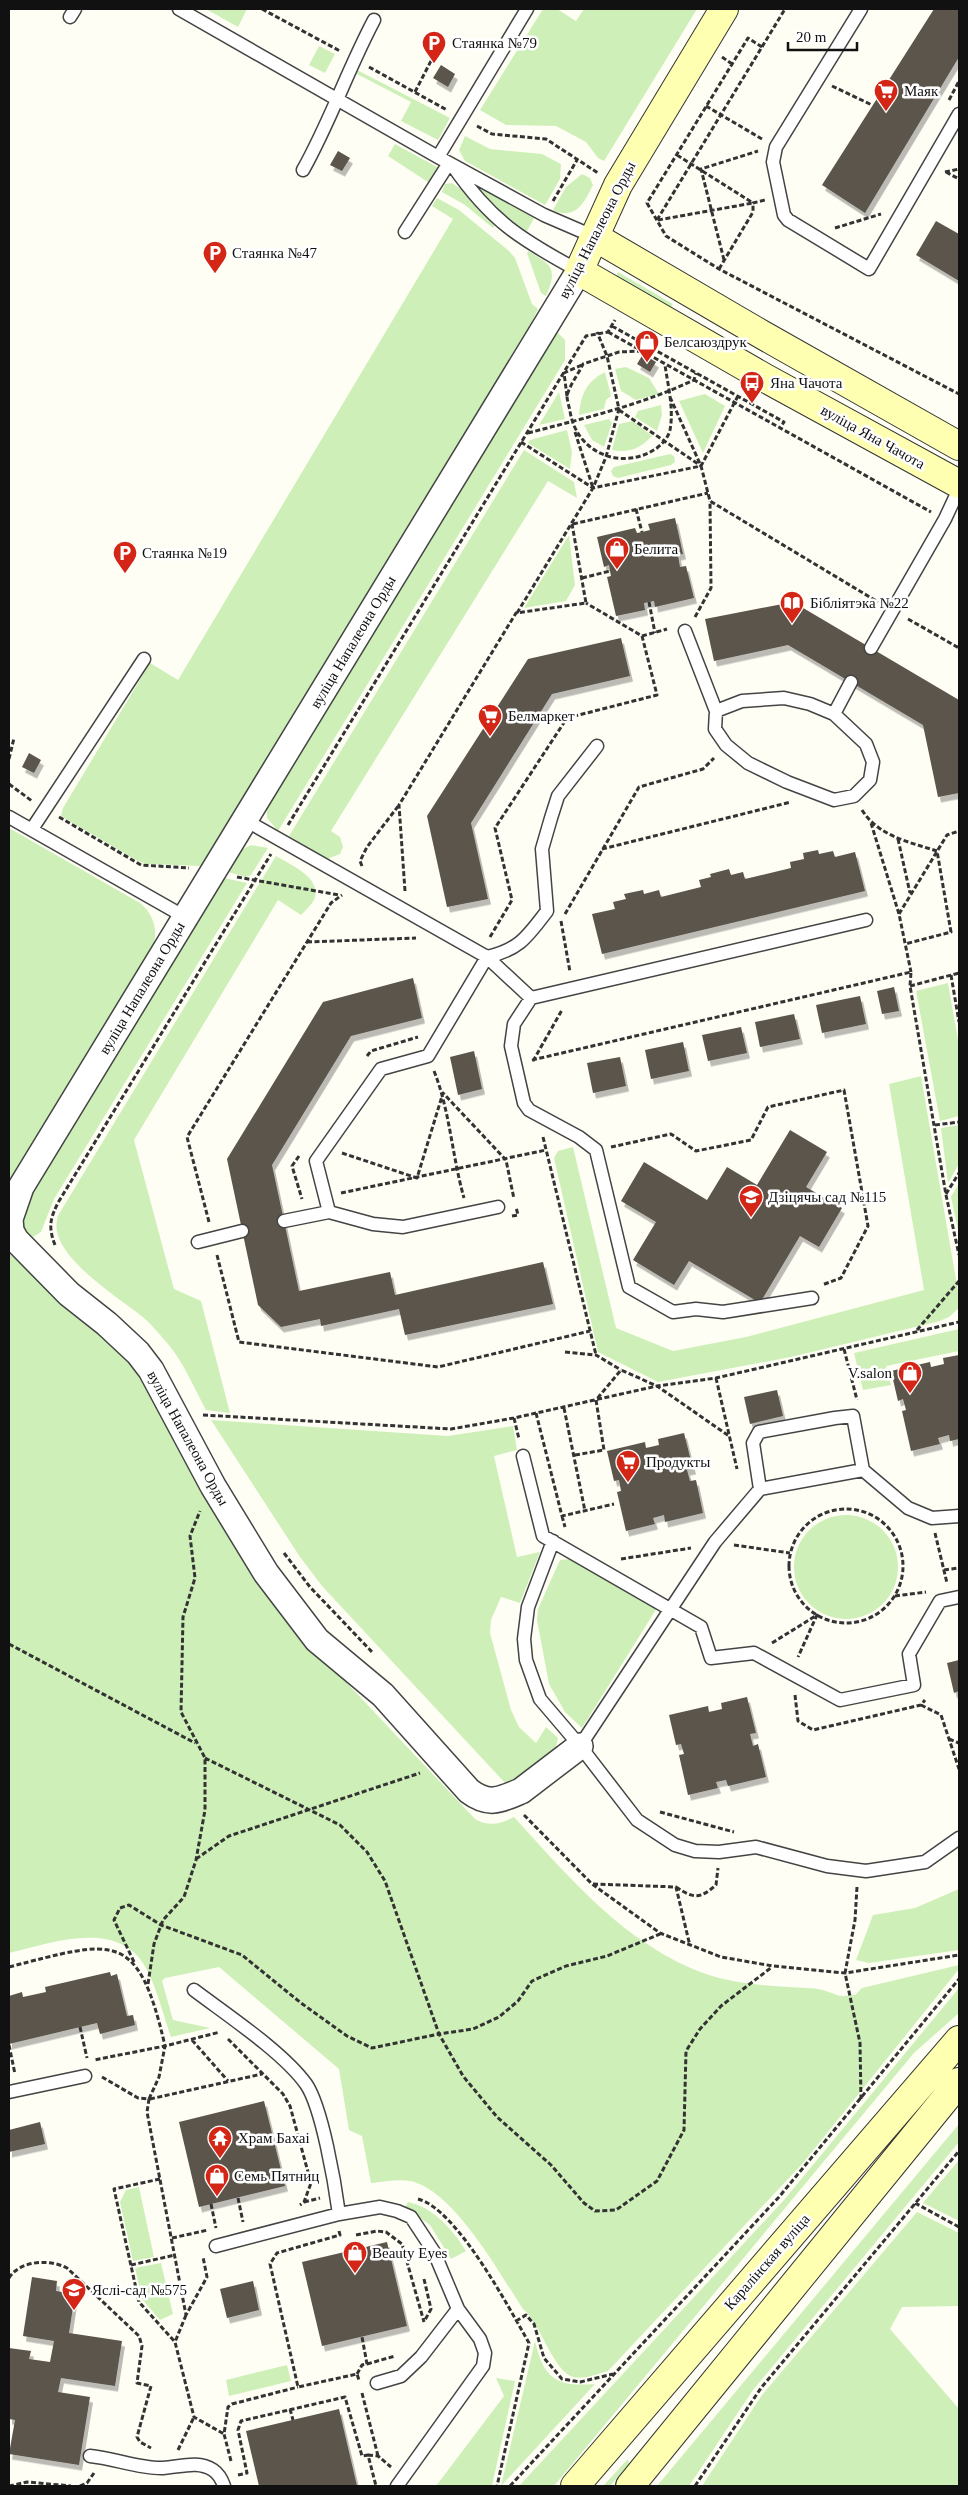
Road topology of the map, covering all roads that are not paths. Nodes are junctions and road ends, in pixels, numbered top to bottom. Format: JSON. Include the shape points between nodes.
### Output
{"nodes":[{"id":1,"x":179,"y":9,"type":"edge"},
{"id":2,"x":527,"y":9,"type":"edge"},
{"id":3,"x":724,"y":9,"type":"edge"},
{"id":4,"x":861,"y":9,"type":"edge"},
{"id":5,"x":374,"y":20,"type":"dead end"},
{"id":6,"x":338,"y":99,"type":"junction"},
{"id":7,"x":959,"y":114,"type":"edge"},
{"id":8,"x":446,"y":161,"type":"junction"},
{"id":9,"x":302,"y":170,"type":"dead end"},
{"id":10,"x":405,"y":232,"type":"dead end"},
{"id":11,"x":594,"y":237,"type":"junction"},
{"id":12,"x":578,"y":271,"type":"junction"},
{"id":13,"x":959,"y":446,"type":"edge"},
{"id":14,"x":959,"y":484,"type":"edge"},
{"id":15,"x":959,"y":489,"type":"edge"},
{"id":16,"x":684,"y":627,"type":"road end"},
{"id":17,"x":871,"y":648,"type":"dead end"},
{"id":18,"x":144,"y":659,"type":"dead end"},
{"id":19,"x":850,"y":682,"type":"dead end"},
{"id":20,"x":716,"y":711,"type":"junction"},
{"id":21,"x":834,"y":714,"type":"junction"},
{"id":22,"x":597,"y":746,"type":"dead end"},
{"id":23,"x":9,"y":817,"type":"edge"},
{"id":24,"x":245,"y":820,"type":"junction"},
{"id":25,"x":32,"y":829,"type":"junction"},
{"id":26,"x":185,"y":917,"type":"junction"},
{"id":27,"x":866,"y":920,"type":"dead end"},
{"id":28,"x":487,"y":957,"type":"junction"},
{"id":29,"x":531,"y":998,"type":"junction"},
{"id":30,"x":498,"y":1207,"type":"dead end"},
{"id":31,"x":329,"y":1212,"type":"junction"},
{"id":32,"x":284,"y":1222,"type":"dead end"},
{"id":33,"x":242,"y":1231,"type":"dead end"},
{"id":34,"x":198,"y":1242,"type":"dead end"},
{"id":35,"x":812,"y":1298,"type":"road end"},
{"id":36,"x":523,"y":1456,"type":"road end"},
{"id":37,"x":863,"y":1470,"type":"junction"},
{"id":38,"x":760,"y":1489,"type":"junction"},
{"id":39,"x":959,"y":1516,"type":"edge"},
{"id":40,"x":553,"y":1541,"type":"junction"},
{"id":41,"x":959,"y":1597,"type":"edge"},
{"id":42,"x":670,"y":1609,"type":"junction"},
{"id":43,"x":580,"y":1746,"type":"junction"},
{"id":44,"x":959,"y":1838,"type":"edge"},
{"id":45,"x":194,"y":1990,"type":"dead end"},
{"id":46,"x":959,"y":2040,"type":"edge"},
{"id":47,"x":85,"y":2076,"type":"dead end"},
{"id":48,"x":959,"y":2082,"type":"edge"},
{"id":49,"x":9,"y":2092,"type":"edge"},
{"id":50,"x":338,"y":2219,"type":"junction"},
{"id":51,"x":216,"y":2246,"type":"dead end"},
{"id":52,"x":458,"y":2309,"type":"junction"},
{"id":53,"x":691,"y":2350,"type":"junction"},
{"id":54,"x":722,"y":2372,"type":"junction"},
{"id":55,"x":378,"y":2383,"type":"dead end"},
{"id":56,"x":90,"y":2456,"type":"dead end"},
{"id":57,"x":224,"y":2486,"type":"edge"},
{"id":58,"x":397,"y":2486,"type":"edge"},
{"id":59,"x":576,"y":2486,"type":"edge"},
{"id":60,"x":630,"y":2486,"type":"edge"}],
"edges":[{"from":1,"to":6,"type":"lane"},
{"from":2,"to":8,"type":"lane","via":[[460,117]]},
{"from":3,"to":11,"type":"main road","name":"вуліца Напалеона Орды","via":[[626,171]]},
{"from":4,"to":7,"type":"lane","via":[[776,147],[773,162],[784,215],[788,220],[869,269]]},
{"from":5,"to":6,"type":"lane"},
{"from":6,"to":8,"type":"lane"},
{"from":6,"to":9,"type":"lane"},
{"from":8,"to":10,"type":"lane"},
{"from":8,"to":11,"type":"lane","via":[[544,215]]},
{"from":8,"to":12,"type":"lane","via":[[497,220],[528,243]]},
{"from":11,"to":12,"type":"main road","name":"вуліца Напалеона Орды"},
{"from":11,"to":13,"type":"main road"},
{"from":12,"to":14,"type":"main road","name":"вуліца Яна Чачота"},
{"from":12,"to":24,"type":"street","name":"вуліца Напалеона Орды"},
{"from":15,"to":17,"type":"lane"},
{"from":16,"to":20,"type":"lane"},
{"from":18,"to":25,"type":"lane"},
{"from":19,"to":21,"type":"lane"},
{"from":20,"to":21,"type":"lane","via":[[742,701],[784,698]]},
{"from":20,"to":21,"type":"lane","via":[[715,729],[726,745],[748,763],[834,800],[854,796],[870,780],[873,762],[866,744]]},
{"from":22,"to":28,"type":"lane","via":[[558,796],[551,818],[542,849],[547,911],[528,936],[508,952]]},
{"from":23,"to":25,"type":"lane"},
{"from":24,"to":26,"type":"street","name":"вуліца Напалеона Орды"},
{"from":24,"to":28,"type":"lane"},
{"from":25,"to":26,"type":"lane"},
{"from":26,"to":43,"type":"street","name":"вуліца Напалеона Орды","via":[[21,1187],[10,1225],[16,1240],[69,1294],[108,1324],[151,1370],[213,1486],[266,1573],[317,1640],[384,1695],[480,1799],[496,1801],[510,1796]]},
{"from":27,"to":29,"type":"lane"},
{"from":28,"to":29,"type":"lane"},
{"from":28,"to":31,"type":"lane","via":[[428,1056],[381,1069],[324,1148],[316,1161]]},
{"from":29,"to":35,"type":"lane","via":[[514,1024],[511,1046],[524,1102],[529,1110],[596,1150],[629,1287],[672,1312],[696,1309],[723,1312]]},
{"from":30,"to":31,"type":"lane","via":[[403,1227],[373,1224]]},
{"from":31,"to":32,"type":"lane"},
{"from":33,"to":34,"type":"lane"},
{"from":36,"to":40,"type":"lane","via":[[543,1536]]},
{"from":37,"to":38,"type":"lane"},
{"from":37,"to":38,"type":"lane","via":[[854,1416],[759,1432],[753,1443]]},
{"from":37,"to":39,"type":"lane","via":[[908,1508],[932,1518]]},
{"from":38,"to":42,"type":"lane","via":[[716,1542]]},
{"from":40,"to":42,"type":"lane"},
{"from":40,"to":43,"type":"lane","via":[[528,1607],[524,1639],[526,1660],[540,1699]]},
{"from":41,"to":42,"type":"lane","via":[[940,1601],[909,1654],[914,1685],[840,1700],[754,1653],[711,1658],[701,1627]]},
{"from":42,"to":43,"type":"lane"},
{"from":43,"to":44,"type":"lane","via":[[637,1820],[674,1845],[695,1851],[718,1852],[756,1847],[827,1866],[866,1871],[925,1862]]},
{"from":45,"to":50,"type":"lane","via":[[293,2068],[307,2085],[329,2157]]},
{"from":46,"to":53,"type":"main road","name":"Каралінская вуліца"},
{"from":47,"to":49,"type":"lane"},
{"from":48,"to":54,"type":"main road"},
{"from":50,"to":51,"type":"lane"},
{"from":50,"to":52,"type":"lane","via":[[380,2207],[411,2217],[434,2252]]},
{"from":52,"to":55,"type":"lane","via":[[421,2357],[401,2376]]},
{"from":52,"to":58,"type":"lane","via":[[480,2339],[485,2353],[484,2366]]},
{"from":53,"to":54,"type":"main road"},
{"from":53,"to":59,"type":"main road","name":"Каралінская вуліца"},
{"from":54,"to":60,"type":"main road"},
{"from":56,"to":57,"type":"lane","via":[[162,2468],[200,2465],[213,2470]]}]}
